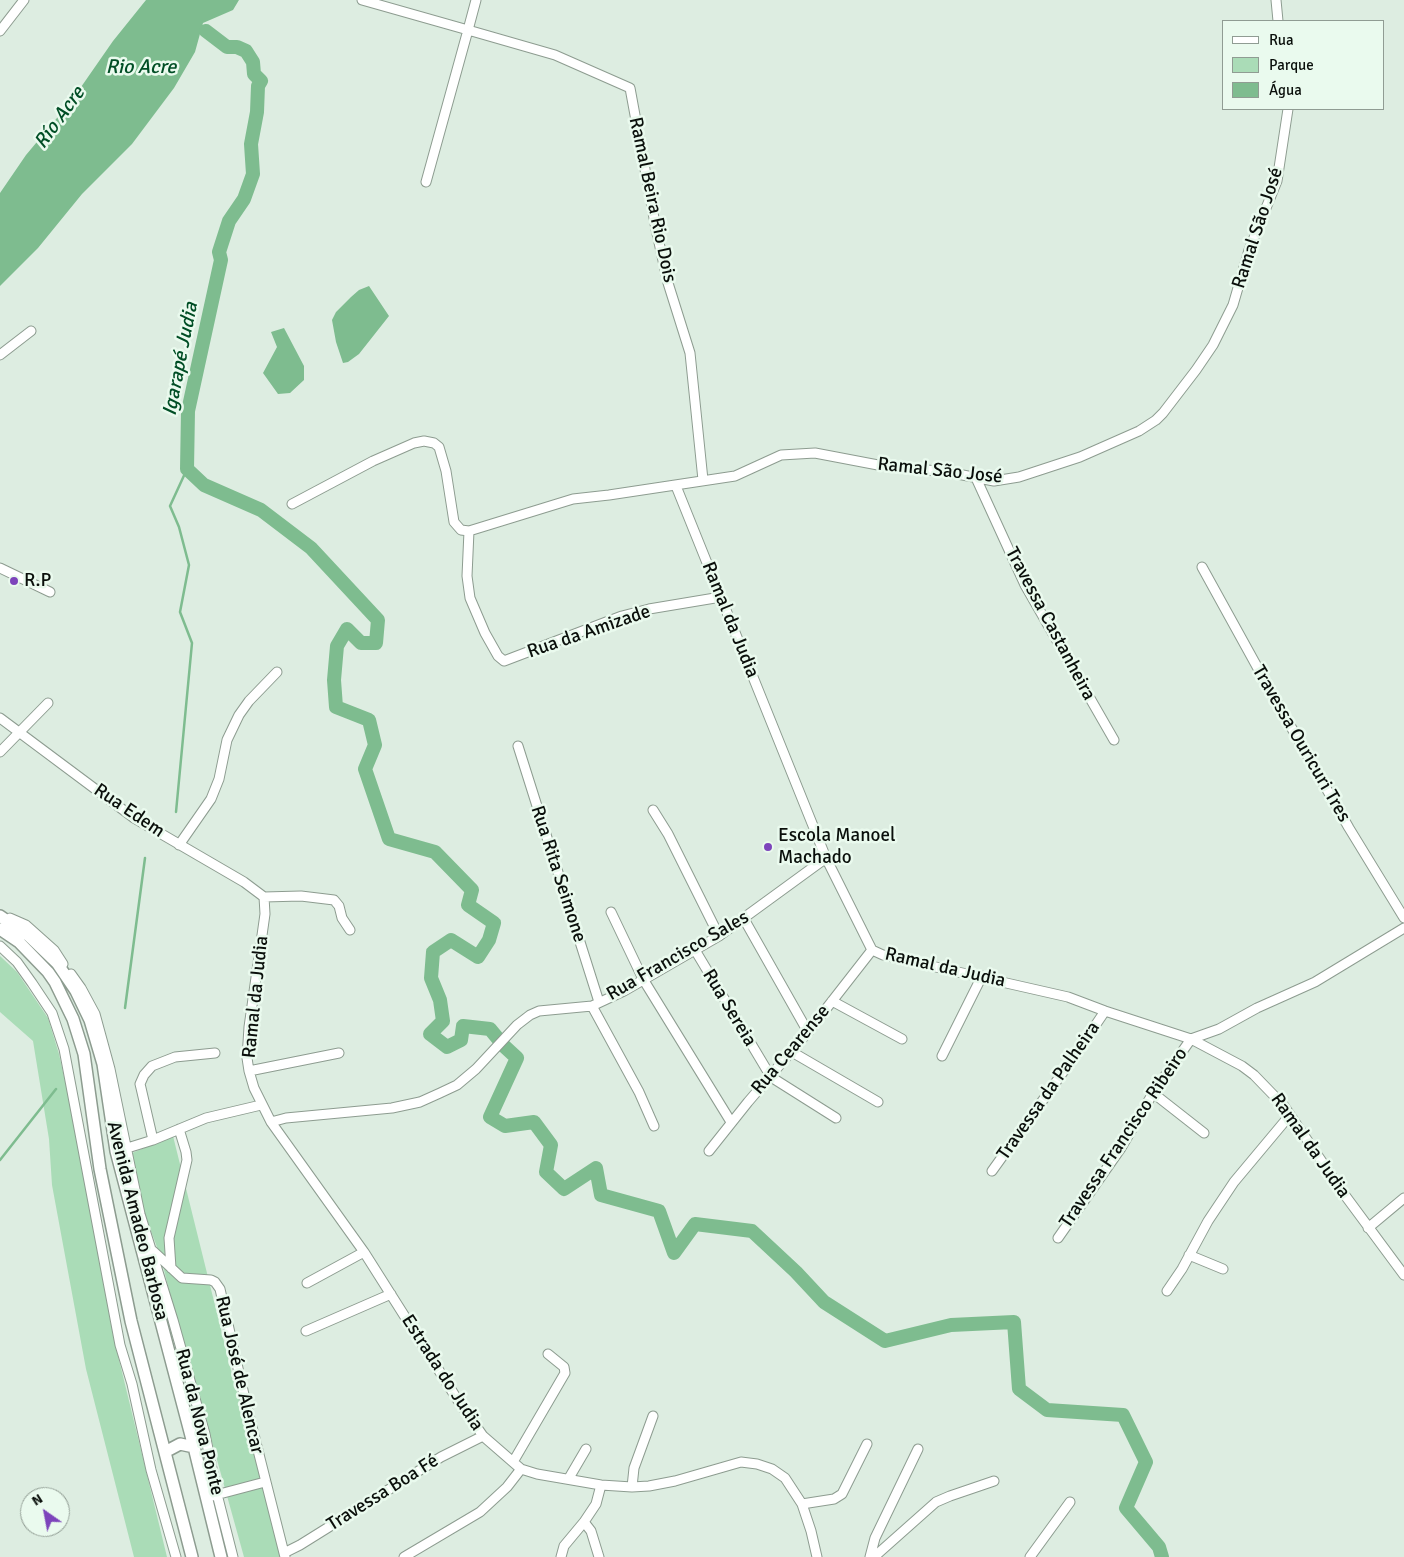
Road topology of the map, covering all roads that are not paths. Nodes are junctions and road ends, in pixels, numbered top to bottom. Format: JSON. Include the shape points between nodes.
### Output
{"nodes":[{"id":1,"x":24,"y":0,"type":"edge"},
{"id":2,"x":362,"y":0,"type":"edge"},
{"id":3,"x":476,"y":0,"type":"edge"},
{"id":4,"x":1276,"y":0,"type":"edge"},
{"id":5,"x":1278,"y":20,"type":"edge"},
{"id":6,"x":468,"y":30,"type":"junction"},
{"id":7,"x":0,"y":31,"type":"edge"},
{"id":8,"x":1288,"y":110,"type":"edge"},
{"id":9,"x":426,"y":182,"type":"dead end"},
{"id":10,"x":31,"y":331,"type":"dead end"},
{"id":11,"x":0,"y":355,"type":"edge"},
{"id":12,"x":976,"y":478,"type":"junction"},
{"id":13,"x":703,"y":480,"type":"junction"},
{"id":14,"x":676,"y":486,"type":"junction"},
{"id":15,"x":292,"y":504,"type":"dead end"},
{"id":16,"x":469,"y":531,"type":"junction"},
{"id":17,"x":1202,"y":567,"type":"dead end"},
{"id":18,"x":0,"y":568,"type":"edge"},
{"id":19,"x":50,"y":592,"type":"dead end"},
{"id":20,"x":721,"y":597,"type":"junction"},
{"id":21,"x":277,"y":672,"type":"dead end"},
{"id":22,"x":48,"y":703,"type":"dead end"},
{"id":23,"x":0,"y":718,"type":"edge"},
{"id":24,"x":20,"y":732,"type":"junction"},
{"id":25,"x":1114,"y":740,"type":"dead end"},
{"id":26,"x":518,"y":746,"type":"dead end"},
{"id":27,"x":0,"y":752,"type":"edge"},
{"id":28,"x":653,"y":810,"type":"dead end"},
{"id":29,"x":179,"y":845,"type":"junction"},
{"id":30,"x":826,"y":858,"type":"junction"},
{"id":31,"x":264,"y":896,"type":"junction"},
{"id":32,"x":611,"y":912,"type":"dead end"},
{"id":33,"x":1404,"y":918,"type":"edge"},
{"id":34,"x":2,"y":919,"type":"edge"},
{"id":35,"x":744,"y":919,"type":"junction"},
{"id":36,"x":1404,"y":928,"type":"edge"},
{"id":37,"x":350,"y":930,"type":"dead end"},
{"id":38,"x":719,"y":936,"type":"junction"},
{"id":39,"x":0,"y":946,"type":"edge"},
{"id":40,"x":695,"y":950,"type":"junction"},
{"id":41,"x":872,"y":950,"type":"junction"},
{"id":42,"x":982,"y":976,"type":"junction"},
{"id":43,"x":643,"y":979,"type":"junction"},
{"id":44,"x":832,"y":1001,"type":"junction"},
{"id":45,"x":596,"y":1004,"type":"junction"},
{"id":46,"x":1105,"y":1011,"type":"junction"},
{"id":47,"x":808,"y":1032,"type":"junction"},
{"id":48,"x":902,"y":1039,"type":"dead end"},
{"id":49,"x":1191,"y":1039,"type":"junction"},
{"id":50,"x":792,"y":1052,"type":"junction"},
{"id":51,"x":215,"y":1053,"type":"dead end"},
{"id":52,"x":339,"y":1053,"type":"dead end"},
{"id":53,"x":942,"y":1056,"type":"dead end"},
{"id":54,"x":249,"y":1071,"type":"junction"},
{"id":55,"x":771,"y":1076,"type":"junction"},
{"id":56,"x":1153,"y":1093,"type":"junction"},
{"id":57,"x":878,"y":1102,"type":"dead end"},
{"id":58,"x":261,"y":1105,"type":"junction"},
{"id":59,"x":1290,"y":1115,"type":"junction"},
{"id":60,"x":836,"y":1118,"type":"dead end"},
{"id":61,"x":271,"y":1122,"type":"junction"},
{"id":62,"x":731,"y":1122,"type":"junction"},
{"id":63,"x":654,"y":1126,"type":"dead end"},
{"id":64,"x":179,"y":1129,"type":"junction"},
{"id":65,"x":1204,"y":1133,"type":"dead end"},
{"id":66,"x":152,"y":1140,"type":"junction"},
{"id":67,"x":121,"y":1150,"type":"junction"},
{"id":68,"x":710,"y":1151,"type":"dead end"},
{"id":69,"x":992,"y":1171,"type":"dead end"},
{"id":70,"x":1404,"y":1198,"type":"edge"},
{"id":71,"x":1368,"y":1228,"type":"junction"},
{"id":72,"x":139,"y":1238,"type":"junction"},
{"id":73,"x":1058,"y":1238,"type":"dead end"},
{"id":74,"x":152,"y":1250,"type":"junction"},
{"id":75,"x":364,"y":1252,"type":"junction"},
{"id":76,"x":1189,"y":1255,"type":"junction"},
{"id":77,"x":171,"y":1268,"type":"junction"},
{"id":78,"x":1223,"y":1269,"type":"dead end"},
{"id":79,"x":1404,"y":1275,"type":"edge"},
{"id":80,"x":306,"y":1283,"type":"dead end"},
{"id":81,"x":1167,"y":1291,"type":"dead end"},
{"id":82,"x":391,"y":1294,"type":"junction"},
{"id":83,"x":306,"y":1331,"type":"dead end"},
{"id":84,"x":548,"y":1354,"type":"dead end"},
{"id":85,"x":653,"y":1416,"type":"dead end"},
{"id":86,"x":483,"y":1436,"type":"junction"},
{"id":87,"x":867,"y":1444,"type":"dead end"},
{"id":88,"x":194,"y":1447,"type":"junction"},
{"id":89,"x":586,"y":1449,"type":"dead end"},
{"id":90,"x":918,"y":1449,"type":"dead end"},
{"id":91,"x":165,"y":1452,"type":"junction"},
{"id":92,"x":513,"y":1462,"type":"junction"},
{"id":93,"x":522,"y":1469,"type":"junction"},
{"id":94,"x":569,"y":1478,"type":"junction"},
{"id":95,"x":994,"y":1481,"type":"dead end"},
{"id":96,"x":265,"y":1482,"type":"junction"},
{"id":97,"x":601,"y":1485,"type":"junction"},
{"id":98,"x":632,"y":1487,"type":"junction"},
{"id":99,"x":212,"y":1496,"type":"junction"},
{"id":100,"x":1070,"y":1502,"type":"dead end"},
{"id":101,"x":802,"y":1504,"type":"junction"},
{"id":102,"x":584,"y":1522,"type":"junction"},
{"id":103,"x":284,"y":1555,"type":"edge"},
{"id":104,"x":176,"y":1557,"type":"edge"},
{"id":105,"x":192,"y":1557,"type":"edge"},
{"id":106,"x":221,"y":1557,"type":"edge"},
{"id":107,"x":233,"y":1557,"type":"edge"},
{"id":108,"x":404,"y":1557,"type":"edge"},
{"id":109,"x":561,"y":1557,"type":"edge"},
{"id":110,"x":599,"y":1557,"type":"edge"},
{"id":111,"x":817,"y":1557,"type":"edge"},
{"id":112,"x":870,"y":1557,"type":"edge"},
{"id":113,"x":874,"y":1557,"type":"edge"},
{"id":114,"x":1030,"y":1557,"type":"edge"}],
"edges":[{"from":1,"to":7,"type":"street"},
{"from":2,"to":6,"type":"street"},
{"from":3,"to":6,"type":"street"},
{"from":4,"to":5,"type":"street"},
{"from":6,"to":9,"type":"street"},
{"from":6,"to":13,"type":"street","name":"Ramal Beira Rio Dois","via":[[555,55],[630,88],[668,283],[690,353]]},
{"from":8,"to":12,"type":"street","name":"Ramal São José","via":[[1277,181],[1249,250],[1233,305],[1213,345],[1163,413],[1139,431],[1080,457],[1006,480]]},
{"from":10,"to":11,"type":"street"},
{"from":12,"to":13,"type":"street","name":"Ramal São José","via":[[815,453],[781,456],[734,476]]},
{"from":12,"to":25,"type":"street","name":"Travessa Castanheira","via":[[1025,585]]},
{"from":13,"to":14,"type":"street","name":"Ramal São José"},
{"from":14,"to":16,"type":"street","name":"Ramal São José","via":[[573,499]]},
{"from":14,"to":20,"type":"street","name":"Ramal da Judia"},
{"from":15,"to":16,"type":"street","via":[[372,461],[424,441],[439,447],[453,516],[461,530]]},
{"from":16,"to":20,"type":"street","name":"Rua da Amizade","via":[[467,576],[470,598],[501,660],[622,616]]},
{"from":17,"to":33,"type":"street","name":"Travessa Ouricuri Tres","via":[[1349,828]]},
{"from":18,"to":19,"type":"street"},
{"from":20,"to":30,"type":"street","name":"Ramal da Judia"},
{"from":21,"to":29,"type":"street","via":[[239,715],[227,740],[211,799]]},
{"from":22,"to":24,"type":"street"},
{"from":23,"to":24,"type":"street","name":"Rua Edem"},
{"from":24,"to":27,"type":"street"},
{"from":24,"to":29,"type":"street","name":"Rua Edem","via":[[134,818]]},
{"from":26,"to":45,"type":"street","name":"Rua Rita Seimone"},
{"from":28,"to":38,"type":"street"},
{"from":29,"to":31,"type":"street","name":"Rua Edem"},
{"from":30,"to":35,"type":"street","name":"Rua Francisco Sales"},
{"from":30,"to":41,"type":"street","name":"Ramal da Judia"},
{"from":31,"to":37,"type":"street","via":[[334,900]]},
{"from":31,"to":54,"type":"street","name":"Ramal da Judia","via":[[265,914],[249,1026]]},
{"from":32,"to":43,"type":"street"},
{"from":34,"to":67,"type":"main road","name":"Avenida Amadeo Barbosa","via":[[29,936],[57,963],[82,1003],[97,1040]]},
{"from":34,"to":91,"type":"main road","name":"Avenida Amadeo Barbosa","via":[[56,982],[84,1054],[100,1169],[131,1321]]},
{"from":35,"to":38,"type":"street","name":"Rua Francisco Sales"},
{"from":35,"to":47,"type":"street"},
{"from":36,"to":49,"type":"street","via":[[1315,982],[1220,1029]]},
{"from":38,"to":40,"type":"street","name":"Rua Francisco Sales"},
{"from":39,"to":104,"type":"street","via":[[17,962],[52,1013],[64,1049],[120,1345]]},
{"from":40,"to":43,"type":"street","name":"Rua Francisco Sales"},
{"from":40,"to":55,"type":"street","name":"Rua Sereia"},
{"from":41,"to":42,"type":"street","name":"Ramal da Judia"},
{"from":41,"to":44,"type":"street","name":"Rua Cearense"},
{"from":42,"to":46,"type":"street","name":"Ramal da Judia","via":[[1068,997]]},
{"from":42,"to":53,"type":"street"},
{"from":43,"to":45,"type":"street","name":"Rua Francisco Sales"},
{"from":43,"to":62,"type":"street"},
{"from":44,"to":47,"type":"street","name":"Rua Cearense"},
{"from":44,"to":48,"type":"street"},
{"from":45,"to":61,"type":"street","name":"Rua Francisco Sales","via":[[530,1015],[456,1085],[413,1104]]},
{"from":45,"to":63,"type":"street"},
{"from":46,"to":49,"type":"street","name":"Ramal da Judia"},
{"from":46,"to":69,"type":"street","name":"Travessa da Palheira"},
{"from":47,"to":50,"type":"street","name":"Rua Cearense"},
{"from":49,"to":56,"type":"street","name":"Travessa Francisco Ribeiro"},
{"from":49,"to":59,"type":"street","name":"Ramal da Judia","via":[[1254,1075]]},
{"from":50,"to":55,"type":"street","name":"Rua Cearense"},
{"from":50,"to":57,"type":"street"},
{"from":51,"to":66,"type":"street","via":[[175,1057],[152,1066],[145,1073],[140,1084]]},
{"from":52,"to":54,"type":"street"},
{"from":54,"to":58,"type":"street","name":"Ramal da Judia"},
{"from":55,"to":60,"type":"street","name":"Rua Sereia"},
{"from":55,"to":62,"type":"street","name":"Rua Cearense"},
{"from":56,"to":65,"type":"street"},
{"from":56,"to":73,"type":"street","name":"Travessa Francisco Ribeiro","via":[[1121,1148]]},
{"from":58,"to":61,"type":"street","name":"Ramal da Judia"},
{"from":58,"to":64,"type":"street","via":[[213,1116]]},
{"from":59,"to":71,"type":"street","name":"Ramal da Judia"},
{"from":59,"to":76,"type":"street","via":[[1234,1182]]},
{"from":61,"to":75,"type":"street","name":"Estrada do Judia"},
{"from":62,"to":68,"type":"street","name":"Rua Cearense"},
{"from":64,"to":66,"type":"street"},
{"from":64,"to":77,"type":"street","via":[[187,1160],[169,1238]]},
{"from":66,"to":67,"type":"street"},
{"from":67,"to":72,"type":"main road","name":"Avenida Amadeo Barbosa"},
{"from":67,"to":74,"type":"street","name":"Rua da Nova Ponte"},
{"from":70,"to":71,"type":"street"},
{"from":71,"to":79,"type":"street","name":"Ramal da Judia"},
{"from":72,"to":74,"type":"street","name":"Rua José de Alencar"},
{"from":72,"to":88,"type":"main road","name":"Avenida Amadeo Barbosa"},
{"from":74,"to":77,"type":"street","name":"Rua José de Alencar"},
{"from":74,"to":99,"type":"street","name":"Rua da Nova Ponte","via":[[205,1434]]},
{"from":75,"to":80,"type":"street"},
{"from":75,"to":82,"type":"street","name":"Estrada do Judia"},
{"from":76,"to":78,"type":"street"},
{"from":76,"to":81,"type":"street"},
{"from":77,"to":96,"type":"street","name":"Rua José de Alencar","via":[[182,1278],[211,1280],[220,1289]]},
{"from":82,"to":83,"type":"street"},
{"from":82,"to":86,"type":"street","name":"Estrada do Judia"},
{"from":84,"to":92,"type":"street","via":[[564,1367],[565,1373]]},
{"from":85,"to":98,"type":"street","via":[[634,1468]]},
{"from":86,"to":92,"type":"street","name":"Estrada do Judia"},
{"from":86,"to":103,"type":"street","name":"Travessa Boa Fé","via":[[441,1457]]},
{"from":87,"to":101,"type":"street","via":[[842,1494],[834,1500]]},
{"from":88,"to":91,"type":"main road","via":[[180,1444]]},
{"from":88,"to":99,"type":"main road","name":"Avenida Amadeo Barbosa"},
{"from":89,"to":94,"type":"street"},
{"from":90,"to":112,"type":"street","via":[[875,1538]]},
{"from":91,"to":105,"type":"main road","name":"Avenida Amadeo Barbosa"},
{"from":92,"to":93,"type":"street","name":"Estrada do Judia"},
{"from":93,"to":94,"type":"street","name":"Estrada do Judia"},
{"from":93,"to":108,"type":"street","via":[[480,1512]]},
{"from":94,"to":97,"type":"street","name":"Estrada do Judia"},
{"from":95,"to":113,"type":"street","via":[[936,1502]]},
{"from":96,"to":99,"type":"street"},
{"from":96,"to":103,"type":"street","name":"Rua José de Alencar"},
{"from":97,"to":98,"type":"street","name":"Estrada do Judia"},
{"from":97,"to":102,"type":"street","via":[[596,1504]]},
{"from":98,"to":101,"type":"street","name":"Estrada do Judia","via":[[675,1481],[741,1462],[772,1469],[785,1478]]},
{"from":99,"to":106,"type":"main road","name":"Avenida Amadeo Barbosa"},
{"from":99,"to":107,"type":"street","name":"Rua da Nova Ponte"},
{"from":100,"to":114,"type":"street"},
{"from":101,"to":111,"type":"street","name":"Estrada do Judia"},
{"from":102,"to":109,"type":"street","via":[[564,1546]]},
{"from":102,"to":110,"type":"street"}]}
